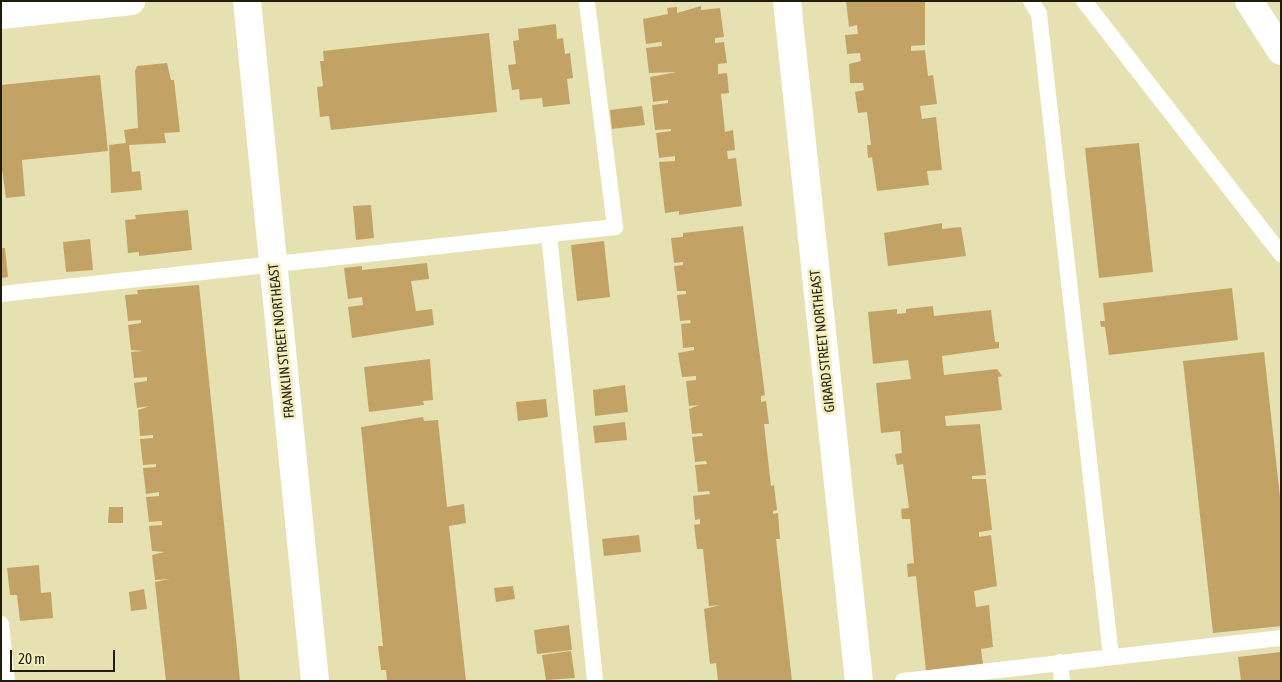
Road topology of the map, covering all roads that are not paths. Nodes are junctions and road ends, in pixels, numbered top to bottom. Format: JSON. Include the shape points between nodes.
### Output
{"nodes":[{"id":1,"x":131,"y":1,"type":"edge"},
{"id":2,"x":247,"y":1,"type":"edge"},
{"id":3,"x":587,"y":1,"type":"edge"},
{"id":4,"x":787,"y":1,"type":"edge"},
{"id":5,"x":1030,"y":1,"type":"edge"},
{"id":6,"x":1084,"y":1,"type":"edge"},
{"id":7,"x":1249,"y":1,"type":"edge"},
{"id":8,"x":1,"y":15,"type":"edge"},
{"id":9,"x":1281,"y":51,"type":"edge"},
{"id":10,"x":549,"y":234,"type":"junction"},
{"id":11,"x":1281,"y":254,"type":"edge"},
{"id":12,"x":274,"y":265,"type":"junction"},
{"id":13,"x":1,"y":294,"type":"edge"},
{"id":14,"x":1,"y":624,"type":"edge"},
{"id":15,"x":1281,"y":638,"type":"edge"},
{"id":16,"x":1111,"y":657,"type":"junction"},
{"id":17,"x":1060,"y":662,"type":"junction"},
{"id":18,"x":7,"y":681,"type":"edge"},
{"id":19,"x":315,"y":681,"type":"edge"},
{"id":20,"x":595,"y":681,"type":"edge"},
{"id":21,"x":859,"y":681,"type":"edge"},
{"id":22,"x":903,"y":681,"type":"edge"},
{"id":23,"x":1062,"y":681,"type":"edge"}],
"edges":[{"from":1,"to":8,"type":"street"},
{"from":2,"to":12,"type":"street","name":"FRANKLIN STREET NORTHEAST"},
{"from":3,"to":10,"type":"lane","via":[[615,227]]},
{"from":4,"to":21,"type":"street","name":"GIRARD STREET NORTHEAST"},
{"from":5,"to":16,"type":"lane","via":[[1039,14]]},
{"from":6,"to":11,"type":"lane"},
{"from":7,"to":9,"type":"street"},
{"from":10,"to":12,"type":"lane"},
{"from":10,"to":20,"type":"lane"},
{"from":12,"to":13,"type":"lane"},
{"from":12,"to":19,"type":"street","name":"FRANKLIN STREET NORTHEAST"},
{"from":14,"to":18,"type":"lane"},
{"from":15,"to":16,"type":"lane"},
{"from":16,"to":17,"type":"lane"},
{"from":17,"to":22,"type":"lane"},
{"from":17,"to":23,"type":"lane"}]}
